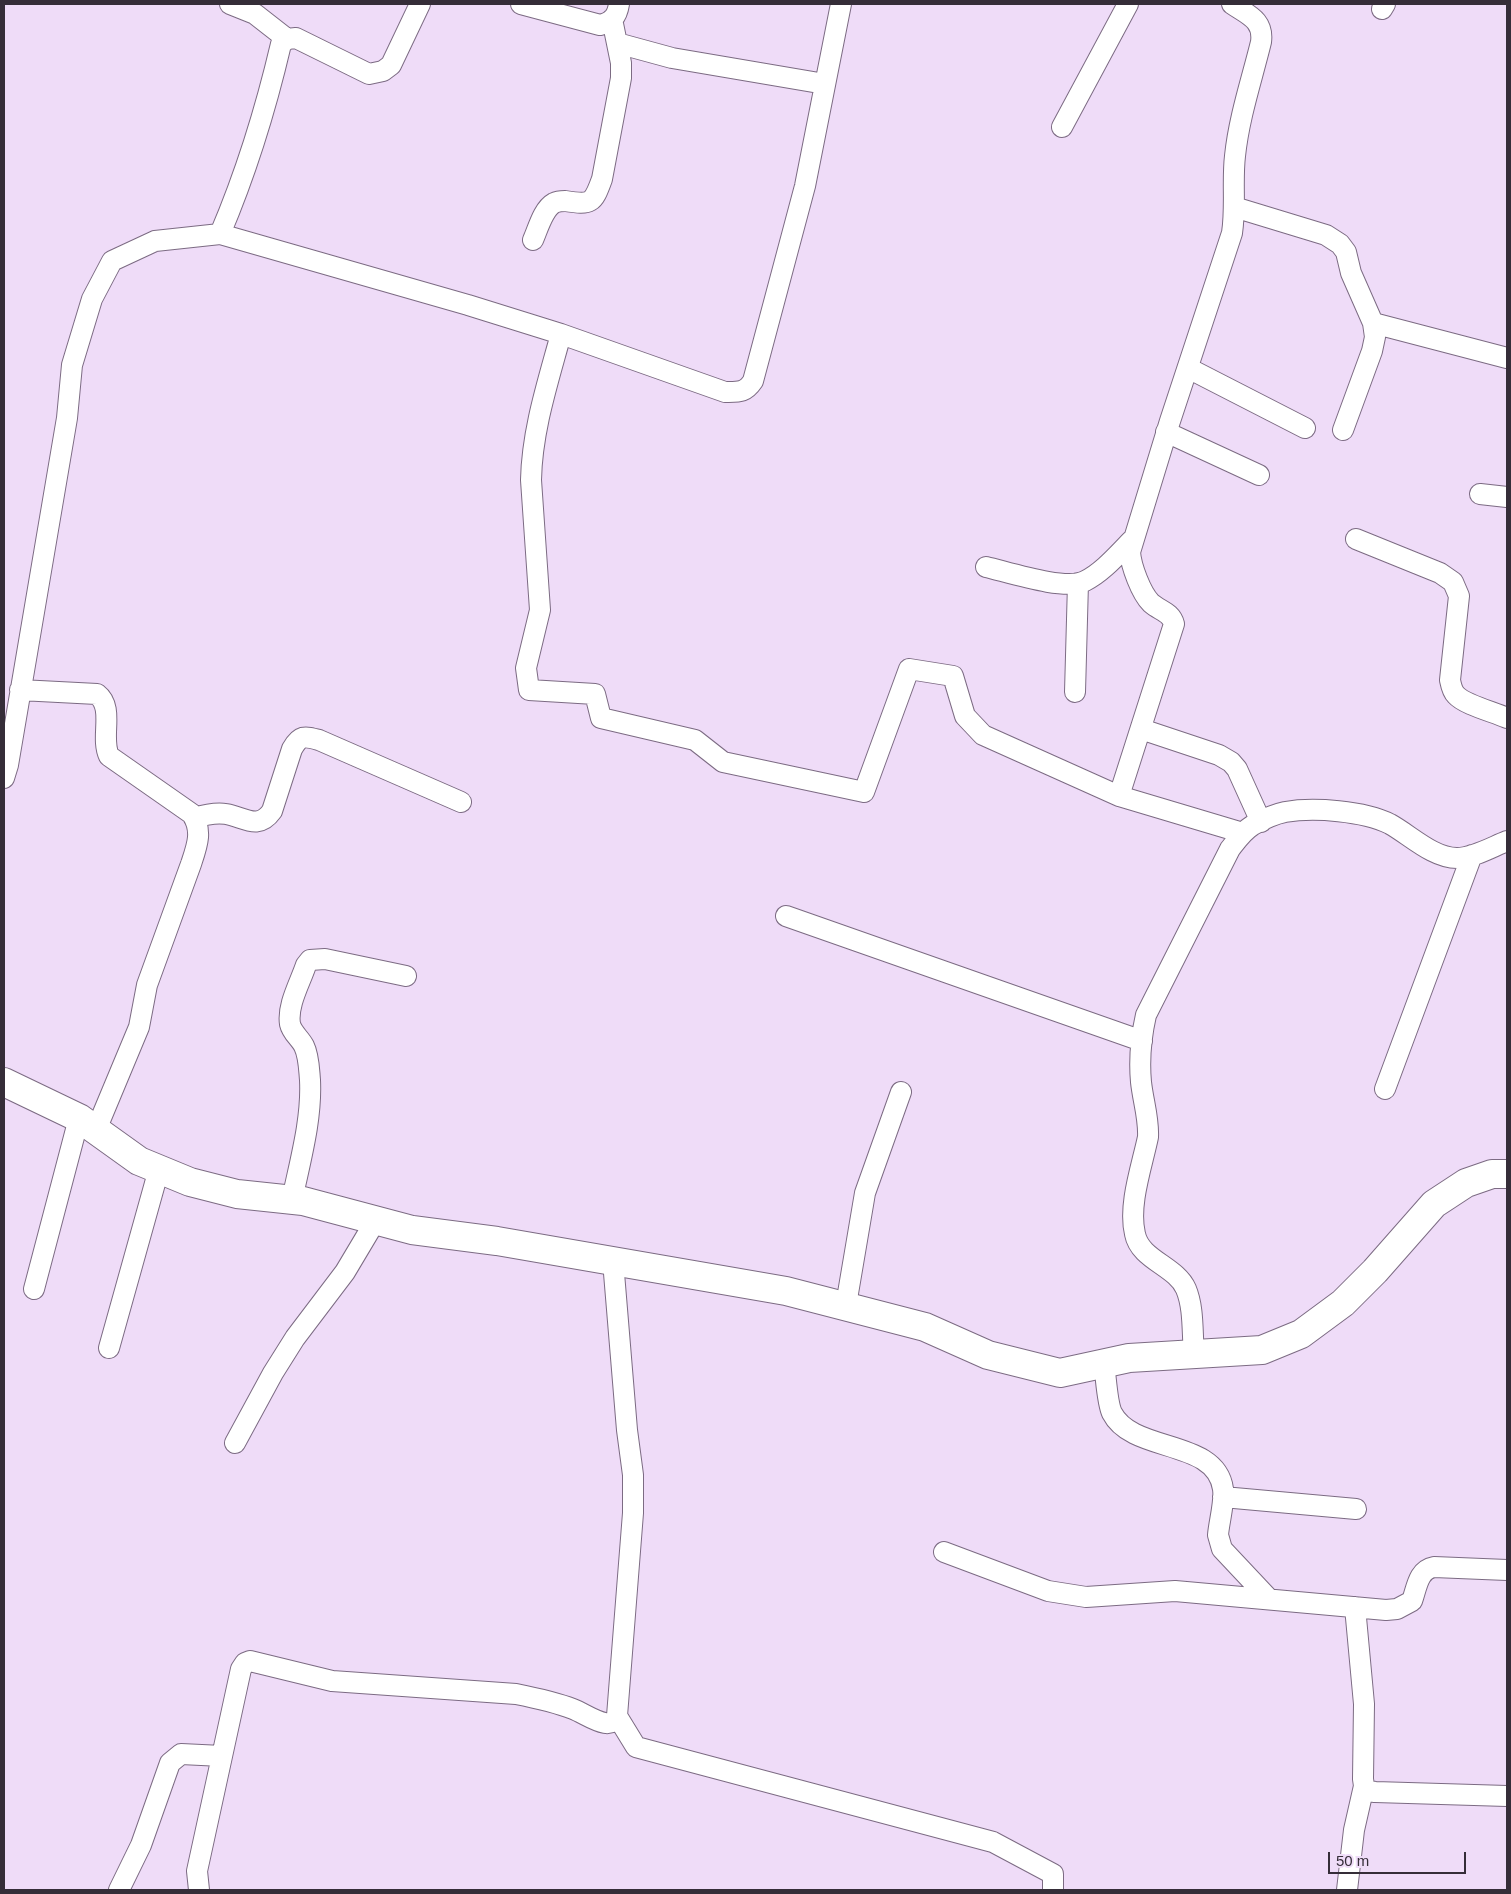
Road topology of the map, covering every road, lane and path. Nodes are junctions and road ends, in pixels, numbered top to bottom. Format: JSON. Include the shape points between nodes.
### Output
{"nodes":[{"id":1,"x":230,"y":4,"type":"edge"},
{"id":2,"x":420,"y":4,"type":"edge"},
{"id":3,"x":521,"y":4,"type":"edge"},
{"id":4,"x":841,"y":4,"type":"edge"},
{"id":5,"x":1128,"y":4,"type":"edge"},
{"id":6,"x":1232,"y":4,"type":"edge"},
{"id":7,"x":615,"y":12,"type":"edge"},
{"id":8,"x":287,"y":39,"type":"junction"},
{"id":9,"x":617,"y":43,"type":"junction"},
{"id":10,"x":825,"y":84,"type":"junction"},
{"id":11,"x":1062,"y":127,"type":"dead end"},
{"id":12,"x":1234,"y":207,"type":"junction"},
{"id":13,"x":220,"y":234,"type":"junction"},
{"id":14,"x":533,"y":240,"type":"dead end"},
{"id":15,"x":1373,"y":323,"type":"junction"},
{"id":16,"x":561,"y":334,"type":"junction"},
{"id":17,"x":1507,"y":358,"type":"edge"},
{"id":18,"x":1188,"y":368,"type":"junction"},
{"id":19,"x":1305,"y":428,"type":"dead end"},
{"id":20,"x":1343,"y":430,"type":"dead end"},
{"id":21,"x":1166,"y":432,"type":"junction"},
{"id":22,"x":1259,"y":476,"type":"dead end"},
{"id":23,"x":1480,"y":494,"type":"dead end"},
{"id":24,"x":1507,"y":496,"type":"edge"},
{"id":25,"x":1356,"y":539,"type":"dead end"},
{"id":26,"x":1132,"y":540,"type":"junction"},
{"id":27,"x":986,"y":567,"type":"dead end"},
{"id":28,"x":1078,"y":583,"type":"junction"},
{"id":29,"x":20,"y":690,"type":"junction"},
{"id":30,"x":1075,"y":692,"type":"dead end"},
{"id":31,"x":1507,"y":718,"type":"edge"},
{"id":32,"x":1141,"y":729,"type":"junction"},
{"id":33,"x":4,"y":778,"type":"edge"},
{"id":34,"x":1120,"y":796,"type":"junction"},
{"id":35,"x":461,"y":802,"type":"dead end"},
{"id":36,"x":194,"y":818,"type":"junction"},
{"id":37,"x":1261,"y":822,"type":"junction"},
{"id":38,"x":1243,"y":832,"type":"junction"},
{"id":39,"x":1507,"y":841,"type":"edge"},
{"id":40,"x":1472,"y":855,"type":"junction"},
{"id":41,"x":786,"y":916,"type":"dead end"},
{"id":42,"x":406,"y":976,"type":"dead end"},
{"id":43,"x":1142,"y":1041,"type":"junction"},
{"id":44,"x":4,"y":1082,"type":"edge"},
{"id":45,"x":1385,"y":1089,"type":"dead end"},
{"id":46,"x":901,"y":1092,"type":"dead end"},
{"id":47,"x":88,"y":1124,"type":"junction"},
{"id":48,"x":159,"y":1169,"type":"junction"},
{"id":49,"x":1507,"y":1174,"type":"edge"},
{"id":50,"x":292,"y":1200,"type":"junction"},
{"id":51,"x":376,"y":1220,"type":"junction"},
{"id":52,"x":613,"y":1261,"type":"junction"},
{"id":53,"x":34,"y":1289,"type":"dead end"},
{"id":54,"x":846,"y":1305,"type":"junction"},
{"id":55,"x":109,"y":1348,"type":"dead end"},
{"id":56,"x":1194,"y":1353,"type":"junction"},
{"id":57,"x":1104,"y":1364,"type":"junction"},
{"id":58,"x":235,"y":1443,"type":"dead end"},
{"id":59,"x":1223,"y":1497,"type":"junction"},
{"id":60,"x":1356,"y":1509,"type":"dead end"},
{"id":61,"x":944,"y":1552,"type":"dead end"},
{"id":62,"x":1507,"y":1570,"type":"edge"},
{"id":63,"x":1269,"y":1599,"type":"junction"},
{"id":64,"x":1355,"y":1607,"type":"junction"},
{"id":65,"x":617,"y":1716,"type":"junction"},
{"id":66,"x":222,"y":1756,"type":"junction"},
{"id":67,"x":1364,"y":1786,"type":"junction"},
{"id":68,"x":1507,"y":1796,"type":"edge"},
{"id":69,"x":119,"y":1890,"type":"edge"},
{"id":70,"x":199,"y":1890,"type":"edge"},
{"id":71,"x":1053,"y":1890,"type":"edge"},
{"id":72,"x":1347,"y":1890,"type":"edge"}],
"edges":[{"from":1,"to":8,"type":"street","via":[[255,14]]},
{"from":2,"to":8,"type":"street","via":[[391,65],[383,71],[369,74],[296,38]]},
{"from":3,"to":7,"type":"street","via":[[600,25],[609,22]]},
{"from":4,"to":10,"type":"street"},
{"from":5,"to":11,"type":"street"},
{"from":6,"to":12,"type":"street","via":[[1253,18],[1260,25],[1262,34],[1237,139]]},
{"from":7,"to":9,"type":"street"},
{"from":8,"to":13,"type":"street","via":[[281,44],[271,87]]},
{"from":9,"to":10,"type":"street","via":[[672,58]]},
{"from":9,"to":14,"type":"street","via":[[621,78],[602,179],[596,195],[592,201],[583,204],[555,202],[548,207]]},
{"from":10,"to":16,"type":"street","via":[[805,186],[753,380],[748,388],[725,392]]},
{"from":12,"to":15,"type":"street","via":[[1326,235],[1340,244]]},
{"from":12,"to":18,"type":"street","via":[[1232,233]]},
{"from":13,"to":16,"type":"street"},
{"from":13,"to":29,"type":"street","via":[[155,241],[112,261],[92,298],[72,365],[67,418]]},
{"from":15,"to":17,"type":"street"},
{"from":15,"to":20,"type":"street","via":[[1375,337],[1372,350]]},
{"from":16,"to":34,"type":"street","via":[[537,422],[531,459],[540,610],[526,668],[529,690],[596,694],[601,718],[695,740],[723,762],[864,792],[910,669],[952,676],[965,716],[983,735]]},
{"from":18,"to":19,"type":"street"},
{"from":18,"to":21,"type":"street"},
{"from":21,"to":22,"type":"street"},
{"from":21,"to":26,"type":"street"},
{"from":23,"to":24,"type":"street"},
{"from":25,"to":31,"type":"street","via":[[1440,573],[1453,582],[1459,596],[1450,680],[1452,689],[1455,695],[1468,702]]},
{"from":26,"to":28,"type":"street","via":[[1102,569]]},
{"from":26,"to":32,"type":"street","via":[[1130,561],[1145,596],[1168,613],[1174,624]]},
{"from":27,"to":28,"type":"street","via":[[1055,583]]},
{"from":28,"to":30,"type":"street"},
{"from":29,"to":33,"type":"street"},
{"from":29,"to":36,"type":"street","via":[[97,694],[106,708],[109,756]]},
{"from":32,"to":34,"type":"street"},
{"from":32,"to":37,"type":"street","via":[[1231,762]]},
{"from":34,"to":38,"type":"street"},
{"from":35,"to":36,"type":"street","via":[[319,740],[303,737],[292,749],[268,817],[255,822],[226,814]]},
{"from":36,"to":47,"type":"street","via":[[200,831],[197,846],[147,984],[139,1027]]},
{"from":37,"to":38,"type":"street"},
{"from":37,"to":40,"type":"street","via":[[1284,812],[1306,810],[1374,817],[1440,854],[1457,858]]},
{"from":38,"to":43,"type":"street","via":[[1230,849],[1146,1016]]},
{"from":39,"to":40,"type":"street"},
{"from":40,"to":45,"type":"street"},
{"from":41,"to":43,"type":"street"},
{"from":42,"to":50,"type":"street","via":[[325,959],[310,960],[306,965],[290,1010],[292,1030],[304,1046],[308,1059],[310,1082],[305,1142]]},
{"from":43,"to":56,"type":"street","via":[[1141,1082],[1149,1124],[1132,1213],[1135,1235],[1139,1245],[1186,1288]]},
{"from":44,"to":47,"type":"street"},
{"from":46,"to":54,"type":"street","via":[[866,1193]]},
{"from":47,"to":48,"type":"street","via":[[139,1161]]},
{"from":47,"to":53,"type":"street"},
{"from":48,"to":50,"type":"street","via":[[190,1182],[237,1194]]},
{"from":48,"to":55,"type":"street"},
{"from":49,"to":56,"type":"street","via":[[1492,1174],[1466,1183],[1434,1204],[1343,1303],[1301,1334],[1262,1350]]},
{"from":50,"to":51,"type":"street"},
{"from":51,"to":52,"type":"street","via":[[412,1230]]},
{"from":51,"to":58,"type":"street","via":[[345,1272],[295,1338]]},
{"from":52,"to":54,"type":"street","via":[[786,1291]]},
{"from":52,"to":65,"type":"street","via":[[633,1475],[632,1532]]},
{"from":54,"to":57,"type":"street","via":[[925,1327],[988,1355],[1037,1368],[1060,1372]]},
{"from":56,"to":57,"type":"street","via":[[1129,1358]]},
{"from":57,"to":59,"type":"street","via":[[1112,1412],[1121,1424],[1138,1435],[1206,1462],[1214,1468],[1221,1481]]},
{"from":59,"to":60,"type":"street"},
{"from":59,"to":63,"type":"street","via":[[1218,1535],[1222,1549]]},
{"from":61,"to":63,"type":"street","via":[[1048,1591],[1086,1597],[1175,1591]]},
{"from":62,"to":64,"type":"street","via":[[1427,1568],[1421,1574],[1412,1601],[1405,1606],[1386,1610]]},
{"from":63,"to":64,"type":"street"},
{"from":64,"to":67,"type":"street","via":[[1364,1704]]},
{"from":65,"to":66,"type":"street","via":[[611,1723],[605,1723],[546,1700],[516,1694],[332,1681],[250,1661],[241,1669]]},
{"from":65,"to":71,"type":"street","via":[[636,1748],[993,1842],[1053,1874]]},
{"from":66,"to":69,"type":"street","via":[[180,1754],[170,1763],[141,1845]]},
{"from":66,"to":70,"type":"street","via":[[196,1871]]},
{"from":67,"to":68,"type":"street","via":[[1375,1792]]},
{"from":67,"to":72,"type":"street","via":[[1354,1830]]}]}
